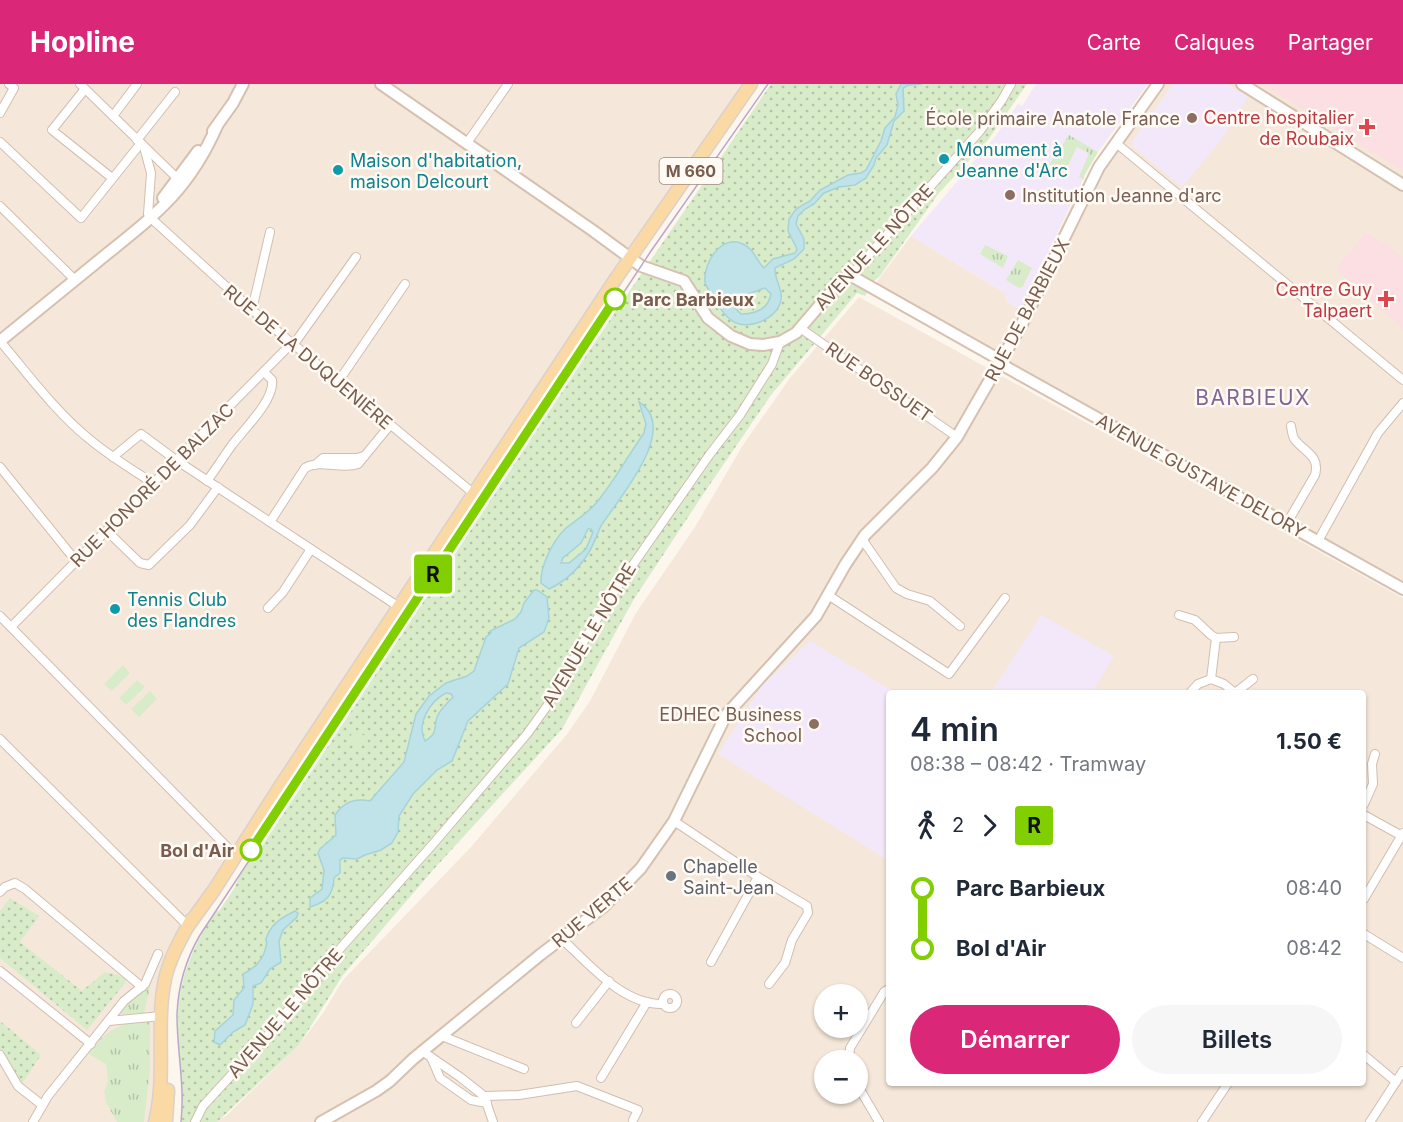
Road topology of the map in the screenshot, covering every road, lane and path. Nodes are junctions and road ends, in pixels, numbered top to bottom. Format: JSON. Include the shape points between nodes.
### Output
{"nodes":[{"id":1,"x":9,"y":84,"type":"edge"},
{"id":2,"x":137,"y":84,"type":"edge"},
{"id":3,"x":243,"y":84,"type":"edge"},
{"id":4,"x":249,"y":84,"type":"edge"},
{"id":5,"x":381,"y":84,"type":"edge"},
{"id":6,"x":508,"y":84,"type":"edge"},
{"id":7,"x":751,"y":84,"type":"edge"},
{"id":8,"x":1011,"y":84,"type":"edge"},
{"id":9,"x":1158,"y":84,"type":"edge"},
{"id":10,"x":1242,"y":84,"type":"edge"},
{"id":11,"x":1252,"y":84,"type":"edge"},
{"id":12,"x":82,"y":86,"type":"edge"},
{"id":13,"x":175,"y":92,"type":"dead end"},
{"id":14,"x":233,"y":103,"type":"junction"},
{"id":15,"x":0,"y":113,"type":"edge"},
{"id":16,"x":112,"y":116,"type":"junction"},
{"id":17,"x":0,"y":142,"type":"edge"},
{"id":18,"x":467,"y":143,"type":"junction"},
{"id":19,"x":1116,"y":143,"type":"junction"},
{"id":20,"x":141,"y":144,"type":"junction"},
{"id":21,"x":112,"y":178,"type":"junction"},
{"id":22,"x":1403,"y":179,"type":"edge"},
{"id":23,"x":181,"y":182,"type":"junction"},
{"id":24,"x":1403,"y":185,"type":"edge"},
{"id":25,"x":0,"y":206,"type":"edge"},
{"id":26,"x":150,"y":216,"type":"junction"},
{"id":27,"x":270,"y":232,"type":"dead end"},
{"id":28,"x":356,"y":256,"type":"dead end"},
{"id":29,"x":630,"y":258,"type":"junction"},
{"id":30,"x":850,"y":276,"type":"junction"},
{"id":31,"x":75,"y":280,"type":"junction"},
{"id":32,"x":405,"y":284,"type":"dead end"},
{"id":33,"x":252,"y":310,"type":"junction"},
{"id":34,"x":800,"y":328,"type":"junction"},
{"id":35,"x":0,"y":341,"type":"edge"},
{"id":36,"x":780,"y":342,"type":"junction"},
{"id":37,"x":293,"y":343,"type":"junction"},
{"id":38,"x":1002,"y":361,"type":"junction"},
{"id":39,"x":264,"y":372,"type":"junction"},
{"id":40,"x":1403,"y":380,"type":"edge"},
{"id":41,"x":338,"y":382,"type":"junction"},
{"id":42,"x":1403,"y":403,"type":"edge"},
{"id":43,"x":390,"y":425,"type":"junction"},
{"id":44,"x":1291,"y":426,"type":"dead end"},
{"id":45,"x":957,"y":437,"type":"junction"},
{"id":46,"x":113,"y":457,"type":"junction"},
{"id":47,"x":176,"y":460,"type":"junction"},
{"id":48,"x":0,"y":467,"type":"edge"},
{"id":49,"x":207,"y":481,"type":"junction"},
{"id":50,"x":153,"y":483,"type":"junction"},
{"id":51,"x":218,"y":487,"type":"junction"},
{"id":52,"x":473,"y":493,"type":"junction"},
{"id":53,"x":1290,"y":518,"type":"junction"},
{"id":54,"x":270,"y":522,"type":"junction"},
{"id":55,"x":877,"y":522,"type":"joint"},
{"id":56,"x":106,"y":531,"type":"junction"},
{"id":57,"x":1319,"y":538,"type":"junction"},
{"id":58,"x":862,"y":539,"type":"junction"},
{"id":59,"x":311,"y":549,"type":"junction"},
{"id":60,"x":76,"y":561,"type":"junction"},
{"id":61,"x":1403,"y":582,"type":"edge"},
{"id":62,"x":1403,"y":589,"type":"edge"},
{"id":63,"x":828,"y":596,"type":"junction"},
{"id":64,"x":1005,"y":598,"type":"dead end"},
{"id":65,"x":399,"y":607,"type":"junction"},
{"id":66,"x":268,"y":608,"type":"dead end"},
{"id":67,"x":1179,"y":615,"type":"dead end"},
{"id":68,"x":0,"y":616,"type":"edge"},
{"id":69,"x":960,"y":626,"type":"dead end"},
{"id":70,"x":11,"y":627,"type":"junction"},
{"id":71,"x":1234,"y":637,"type":"dead end"},
{"id":72,"x":1216,"y":638,"type":"junction"},
{"id":73,"x":1211,"y":679,"type":"junction"},
{"id":74,"x":1253,"y":679,"type":"dead end"},
{"id":75,"x":1193,"y":690,"type":"edge"},
{"id":76,"x":1231,"y":690,"type":"edge"},
{"id":77,"x":1239,"y":690,"type":"edge"},
{"id":78,"x":0,"y":739,"type":"edge"},
{"id":79,"x":1375,"y":754,"type":"dead end"},
{"id":80,"x":1366,"y":800,"type":"edge"},
{"id":81,"x":1366,"y":816,"type":"edge"},
{"id":82,"x":674,"y":821,"type":"junction"},
{"id":83,"x":1402,"y":835,"type":"edge"},
{"id":84,"x":234,"y":854,"type":"junction"},
{"id":85,"x":758,"y":878,"type":"junction"},
{"id":86,"x":0,"y":892,"type":"edge"},
{"id":87,"x":1366,"y":896,"type":"edge"},
{"id":88,"x":188,"y":926,"type":"junction"},
{"id":89,"x":1366,"y":935,"type":"edge"},
{"id":90,"x":562,"y":939,"type":"junction"},
{"id":91,"x":158,"y":954,"type":"dead end"},
{"id":92,"x":1403,"y":958,"type":"edge"},
{"id":93,"x":711,"y":962,"type":"dead end"},
{"id":94,"x":0,"y":971,"type":"edge"},
{"id":95,"x":609,"y":981,"type":"junction"},
{"id":96,"x":769,"y":984,"type":"dead end"},
{"id":97,"x":142,"y":987,"type":"junction"},
{"id":98,"x":886,"y":991,"type":"edge"},
{"id":99,"x":647,"y":1002,"type":"junction"},
{"id":100,"x":663,"y":1004,"type":"dead end"},
{"id":101,"x":161,"y":1016,"type":"junction"},
{"id":102,"x":109,"y":1021,"type":"junction"},
{"id":103,"x":576,"y":1023,"type":"dead end"},
{"id":104,"x":442,"y":1036,"type":"junction"},
{"id":105,"x":90,"y":1044,"type":"junction"},
{"id":106,"x":850,"y":1050,"type":"edge"},
{"id":107,"x":162,"y":1053,"type":"junction"},
{"id":108,"x":427,"y":1054,"type":"junction"},
{"id":109,"x":0,"y":1055,"type":"edge"},
{"id":110,"x":1366,"y":1057,"type":"edge"},
{"id":111,"x":524,"y":1069,"type":"dead end"},
{"id":112,"x":1403,"y":1071,"type":"edge"},
{"id":113,"x":601,"y":1078,"type":"dead end"},
{"id":114,"x":1396,"y":1082,"type":"junction"},
{"id":115,"x":1226,"y":1086,"type":"edge"},
{"id":116,"x":485,"y":1100,"type":"junction"},
{"id":117,"x":868,"y":1103,"type":"edge"},
{"id":118,"x":42,"y":1105,"type":"junction"},
{"id":119,"x":633,"y":1120,"type":"dead end"},
{"id":120,"x":33,"y":1122,"type":"edge"},
{"id":121,"x":155,"y":1122,"type":"edge"},
{"id":122,"x":166,"y":1122,"type":"edge"},
{"id":123,"x":195,"y":1122,"type":"edge"},
{"id":124,"x":321,"y":1122,"type":"edge"},
{"id":125,"x":493,"y":1122,"type":"edge"},
{"id":126,"x":879,"y":1122,"type":"edge"},
{"id":127,"x":1202,"y":1122,"type":"edge"},
{"id":128,"x":1370,"y":1122,"type":"edge"}],
"edges":[{"from":1,"to":15,"type":"street","via":[[14,88]]},
{"from":2,"to":16,"type":"street"},
{"from":3,"to":14,"type":"main road"},
{"from":4,"to":14,"type":"main road"},
{"from":5,"to":18,"type":"main road"},
{"from":6,"to":18,"type":"street"},
{"from":7,"to":29,"type":"main road","number":"M 660"},
{"from":8,"to":30,"type":"street","name":"AVENUE LE NÔTRE","via":[[973,139]]},
{"from":9,"to":19,"type":"main road","name":"RUE DE BARBIEUX"},
{"from":10,"to":24,"type":"main road"},
{"from":11,"to":22,"type":"main road"},
{"from":12,"to":16,"type":"street"},
{"from":12,"to":21,"type":"street","via":[[51,130]]},
{"from":13,"to":20,"type":"street"},
{"from":14,"to":23,"type":"main road"},
{"from":16,"to":20,"type":"street"},
{"from":17,"to":21,"type":"street","via":[[81,218]]},
{"from":18,"to":29,"type":"main road"},
{"from":19,"to":38,"type":"main road","name":"RUE DE BARBIEUX","via":[[1099,167]]},
{"from":19,"to":40,"type":"street"},
{"from":20,"to":21,"type":"street"},
{"from":20,"to":23,"type":"street"},
{"from":20,"to":26,"type":"street","via":[[151,173]]},
{"from":23,"to":26,"type":"main road"},
{"from":25,"to":31,"type":"street"},
{"from":26,"to":31,"type":"main road"},
{"from":26,"to":33,"type":"street","name":"RUE DE LA DUQUENIÈRE"},
{"from":27,"to":33,"type":"street"},
{"from":28,"to":37,"type":"street","name":"RUE HONORÉ DE BALZAC"},
{"from":29,"to":36,"type":"main road","via":[[648,270],[684,281],[708,318],[731,336],[754,345]]},
{"from":29,"to":52,"type":"main road","number":"M 660"},
{"from":30,"to":34,"type":"main road","name":"AVENUE LE NÔTRE","via":[[842,279]]},
{"from":30,"to":38,"type":"main road","name":"AVENUE GUSTAVE DELORY"},
{"from":31,"to":35,"type":"main road"},
{"from":32,"to":41,"type":"street"},
{"from":33,"to":37,"type":"street","name":"RUE DE LA DUQUENIÈRE"},
{"from":34,"to":36,"type":"main road","name":"AVENUE LE NÔTRE"},
{"from":34,"to":45,"type":"street","name":"RUE BOSSUET"},
{"from":35,"to":46,"type":"street","via":[[62,414]]},
{"from":36,"to":123,"type":"street","name":"AVENUE LE NÔTRE","via":[[772,364],[740,415],[607,602],[557,692],[527,734],[203,1106]]},
{"from":37,"to":39,"type":"street","name":"RUE HONORÉ DE BALZAC"},
{"from":37,"to":41,"type":"street","name":"RUE DE LA DUQUENIÈRE"},
{"from":38,"to":45,"type":"main road","name":"RUE DE BARBIEUX"},
{"from":38,"to":53,"type":"main road","name":"AVENUE GUSTAVE DELORY","via":[[1009,361]]},
{"from":38,"to":57,"type":"main road","name":"AVENUE GUSTAVE DELORY","via":[[1006,367]]},
{"from":39,"to":47,"type":"street","name":"RUE HONORÉ DE BALZAC"},
{"from":39,"to":49,"type":"street","via":[[272,380],[270,392]]},
{"from":41,"to":43,"type":"street","name":"RUE DE LA DUQUENIÈRE"},
{"from":42,"to":57,"type":"street","via":[[1378,433]]},
{"from":43,"to":52,"type":"street","name":"RUE DE LA DUQUENIÈRE"},
{"from":43,"to":54,"type":"street","via":[[355,465],[305,468]]},
{"from":44,"to":53,"type":"street","via":[[1294,438],[1312,455],[1316,468]]},
{"from":45,"to":55,"type":"main road","name":"RUE DE BARBIEUX","via":[[932,468]]},
{"from":46,"to":47,"type":"street","via":[[141,434]]},
{"from":46,"to":50,"type":"street"},
{"from":47,"to":49,"type":"street"},
{"from":47,"to":50,"type":"street","name":"RUE HONORÉ DE BALZAC"},
{"from":48,"to":60,"type":"street"},
{"from":49,"to":51,"type":"street"},
{"from":50,"to":56,"type":"street","name":"RUE HONORÉ DE BALZAC"},
{"from":51,"to":54,"type":"street"},
{"from":51,"to":56,"type":"street","via":[[195,519],[149,565],[140,563]]},
{"from":52,"to":65,"type":"main road","number":"M 660"},
{"from":53,"to":57,"type":"main road","name":"AVENUE GUSTAVE DELORY"},
{"from":54,"to":59,"type":"street"},
{"from":55,"to":58,"type":"main road","name":"RUE VERTE"},
{"from":56,"to":60,"type":"street","name":"RUE HONORÉ DE BALZAC"},
{"from":57,"to":61,"type":"main road","name":"AVENUE GUSTAVE DELORY"},
{"from":57,"to":62,"type":"main road","name":"AVENUE GUSTAVE DELORY"},
{"from":58,"to":63,"type":"main road","name":"RUE VERTE"},
{"from":58,"to":69,"type":"street","via":[[896,588],[930,601]]},
{"from":59,"to":65,"type":"street"},
{"from":59,"to":66,"type":"street","via":[[284,592]]},
{"from":60,"to":70,"type":"street","name":"RUE HONORÉ DE BALZAC"},
{"from":63,"to":64,"type":"street","via":[[949,674]]},
{"from":63,"to":82,"type":"main road","name":"RUE VERTE","via":[[811,622],[726,714]]},
{"from":65,"to":84,"type":"main road","number":"M 660"},
{"from":67,"to":72,"type":"street","via":[[1195,620]]},
{"from":68,"to":70,"type":"street"},
{"from":70,"to":84,"type":"street"},
{"from":71,"to":72,"type":"street"},
{"from":72,"to":73,"type":"street"},
{"from":73,"to":75,"type":"street"},
{"from":73,"to":76,"type":"street"},
{"from":74,"to":77,"type":"street"},
{"from":78,"to":88,"type":"street"},
{"from":79,"to":80,"type":"street","via":[[1373,784]]},
{"from":81,"to":83,"type":"street"},
{"from":82,"to":85,"type":"street"},
{"from":82,"to":90,"type":"main road","name":"RUE VERTE","via":[[626,886]]},
{"from":83,"to":87,"type":"street"},
{"from":84,"to":88,"type":"main road","number":"M 660","via":[[203,896]]},
{"from":85,"to":93,"type":"street"},
{"from":85,"to":96,"type":"street","via":[[807,906],[808,913],[792,940],[785,963]]},
{"from":86,"to":97,"type":"street","via":[[15,883]]},
{"from":88,"to":101,"type":"main road","number":"M 660","via":[[167,971]]},
{"from":89,"to":92,"type":"street"},
{"from":90,"to":95,"type":"street"},
{"from":90,"to":104,"type":"main road","name":"RUE VERTE"},
{"from":91,"to":97,"type":"street"},
{"from":94,"to":105,"type":"street"},
{"from":95,"to":99,"type":"street"},
{"from":95,"to":103,"type":"street"},
{"from":97,"to":102,"type":"street","via":[[124,1001]]},
{"from":98,"to":106,"type":"street"},
{"from":99,"to":100,"type":"street"},
{"from":99,"to":113,"type":"street"},
{"from":101,"to":102,"type":"street"},
{"from":101,"to":107,"type":"main road","number":"M 660"},
{"from":102,"to":105,"type":"street"},
{"from":104,"to":108,"type":"main road","name":"RUE VERTE"},
{"from":104,"to":111,"type":"street"},
{"from":105,"to":118,"type":"street"},
{"from":107,"to":121,"type":"main road","number":"M 660","via":[[161,1094]]},
{"from":107,"to":122,"type":"main road","number":"M 660","via":[[168,1082]]},
{"from":108,"to":116,"type":"street"},
{"from":108,"to":116,"type":"street","via":[[440,1078],[471,1100]]},
{"from":108,"to":124,"type":"main road","name":"RUE VERTE","via":[[380,1089]]},
{"from":109,"to":118,"type":"street","via":[[18,1086]]},
{"from":110,"to":114,"type":"street"},
{"from":112,"to":114,"type":"street"},
{"from":114,"to":128,"type":"street"},
{"from":115,"to":127,"type":"street"},
{"from":116,"to":119,"type":"street","via":[[577,1086],[638,1110]]},
{"from":116,"to":125,"type":"street"},
{"from":117,"to":126,"type":"street"},
{"from":118,"to":120,"type":"street"}]}
